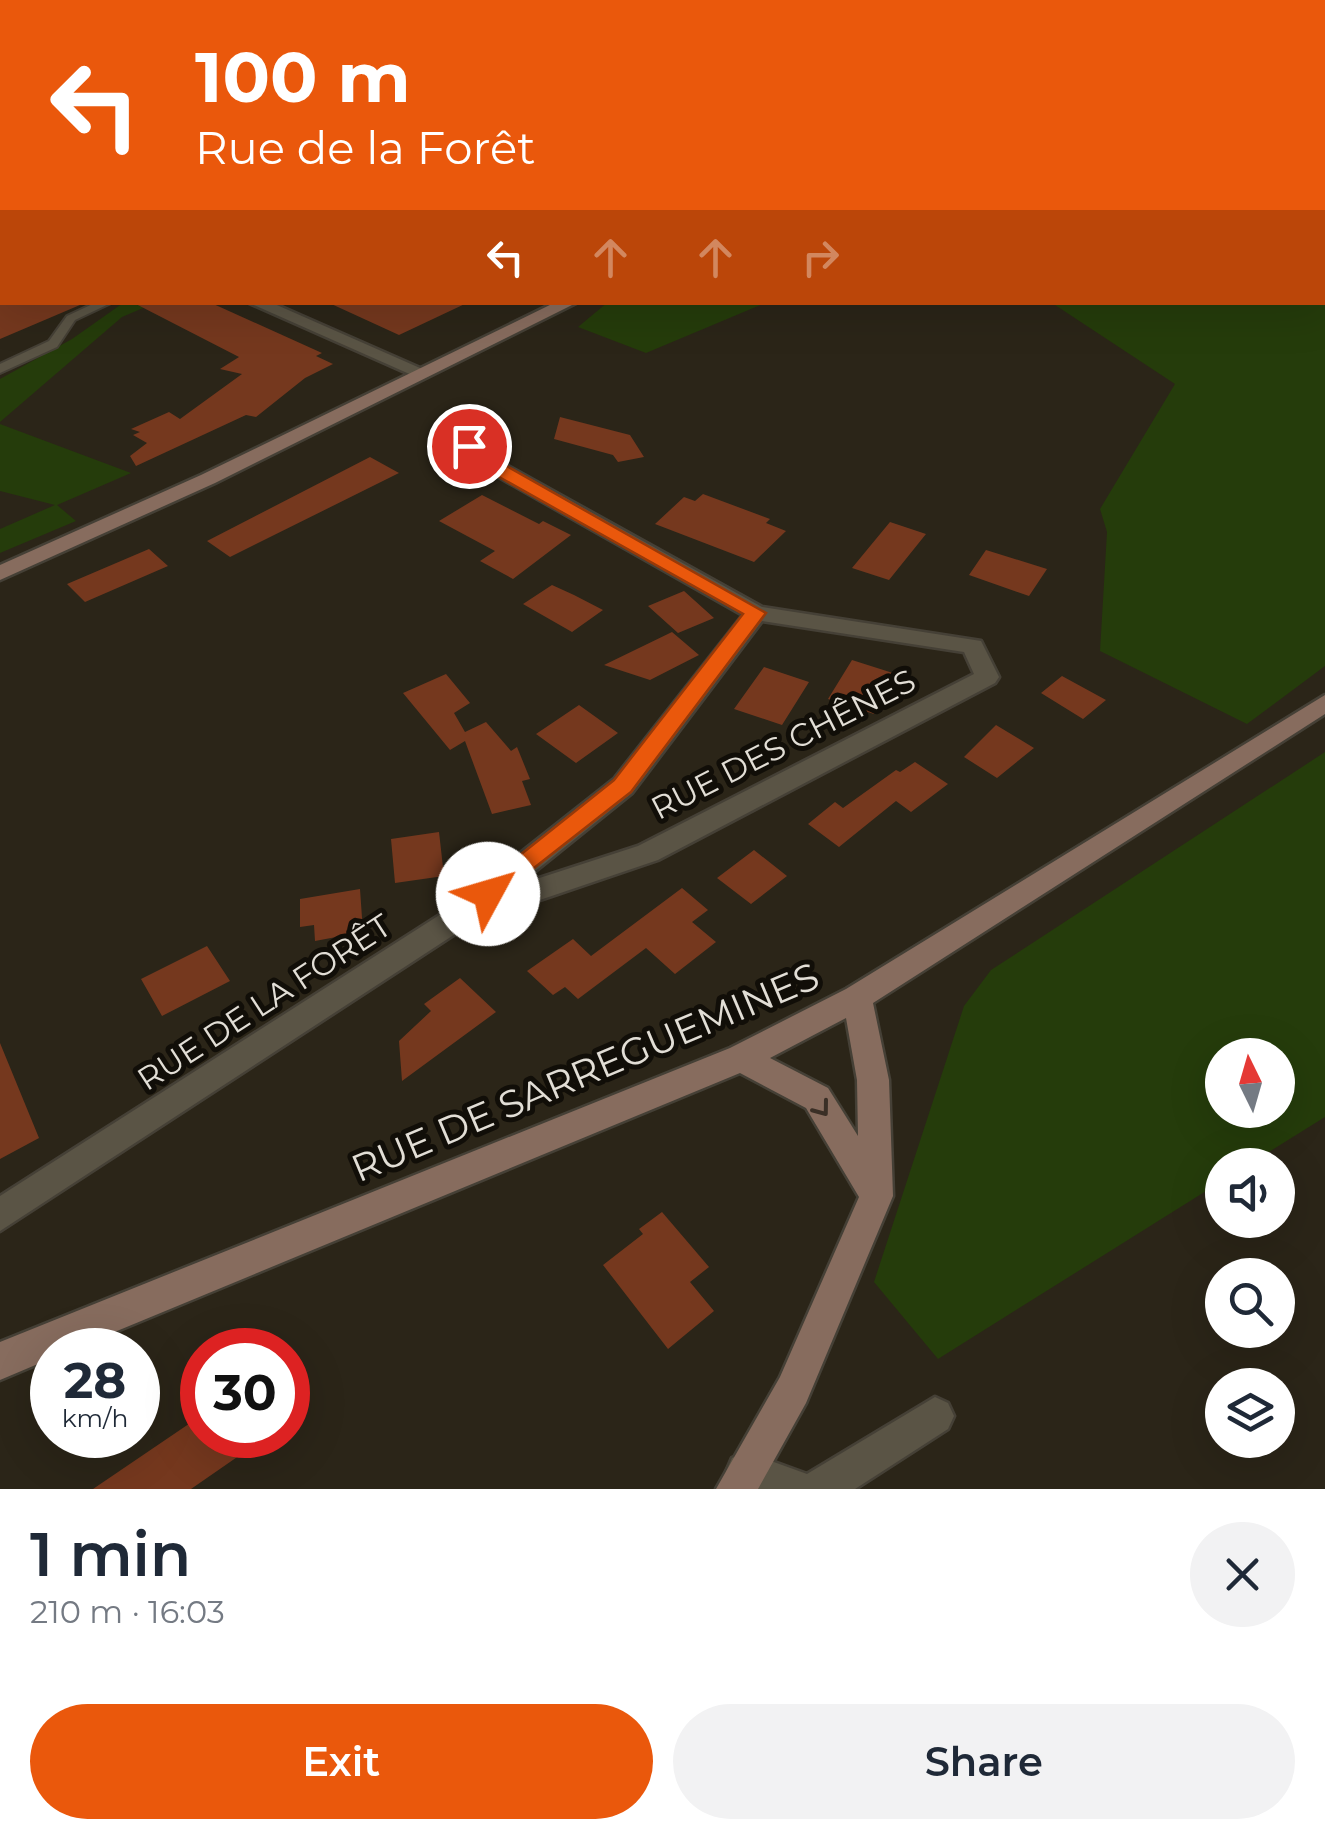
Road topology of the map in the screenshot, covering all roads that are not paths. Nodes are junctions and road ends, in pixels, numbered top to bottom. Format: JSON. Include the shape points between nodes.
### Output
{"nodes":[{"id":1,"x":0,"y":14,"type":"edge"},
{"id":2,"x":0,"y":22,"type":"edge"},
{"id":3,"x":101,"y":305,"type":"edge"},
{"id":4,"x":262,"y":305,"type":"edge"},
{"id":5,"x":564,"y":305,"type":"edge"},
{"id":6,"x":0,"y":369,"type":"edge"},
{"id":7,"x":420,"y":372,"type":"junction"},
{"id":8,"x":469,"y":446,"type":"dead end"},
{"id":9,"x":0,"y":573,"type":"edge"},
{"id":10,"x":756,"y":613,"type":"junction"},
{"id":11,"x":1325,"y":704,"type":"edge"},
{"id":12,"x":462,"y":916,"type":"junction"},
{"id":13,"x":857,"y":998,"type":"junction"},
{"id":14,"x":741,"y":1058,"type":"junction"},
{"id":15,"x":876,"y":1196,"type":"junction"},
{"id":16,"x":0,"y":1215,"type":"edge"},
{"id":17,"x":0,"y":1361,"type":"edge"},
{"id":18,"x":936,"y":1416,"type":"dead end"},
{"id":19,"x":741,"y":1481,"type":"edge"},
{"id":20,"x":795,"y":1489,"type":"edge"},
{"id":21,"x":819,"y":1489,"type":"edge"}],
"edges":[{"from":1,"to":2,"type":"highway"},
{"from":3,"to":6,"type":"lane","via":[[70,318],[54,344]]},
{"from":4,"to":7,"type":"street"},
{"from":5,"to":7,"type":"main road"},
{"from":7,"to":9,"type":"main road"},
{"from":8,"to":10,"type":"street"},
{"from":10,"to":12,"type":"street","name":"RUE DE LA FORÊT","via":[[622,786]]},
{"from":10,"to":12,"type":"street","name":"RUE DES CHÊNES","via":[[972,646],[987,677],[648,853]]},
{"from":11,"to":13,"type":"main road","name":"RUE DE SARREGUEMINES"},
{"from":12,"to":16,"type":"street","name":"RUE DE LA FORÊT"},
{"from":13,"to":14,"type":"main road","name":"RUE DE SARREGUEMINES"},
{"from":13,"to":15,"type":"main road","via":[[873,1080]]},
{"from":14,"to":15,"type":"main road","one_way":true,"via":[[817,1098]]},
{"from":14,"to":17,"type":"main road","name":"RUE DE SARREGUEMINES"},
{"from":15,"to":19,"type":"main road","via":[[793,1390]]},
{"from":18,"to":21,"type":"street"},
{"from":19,"to":20,"type":"street"}]}
